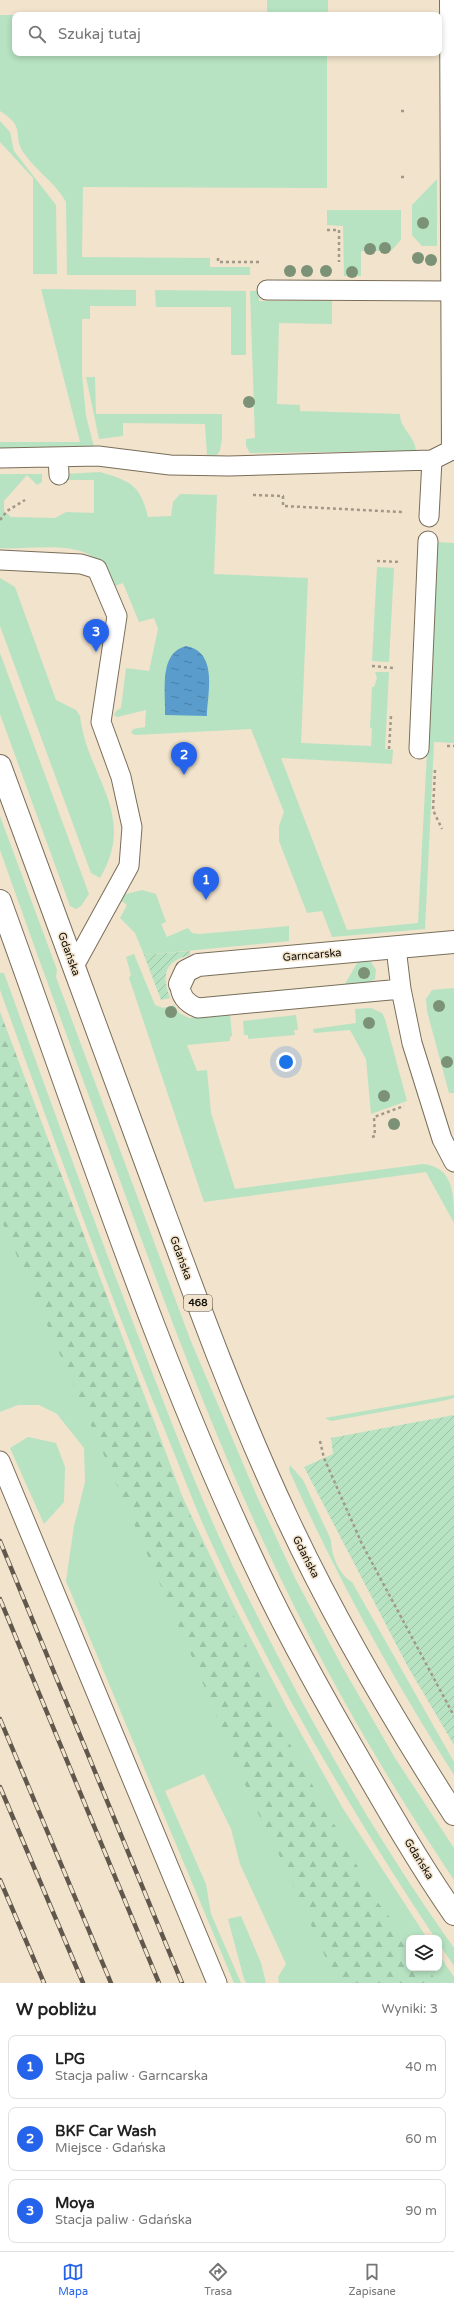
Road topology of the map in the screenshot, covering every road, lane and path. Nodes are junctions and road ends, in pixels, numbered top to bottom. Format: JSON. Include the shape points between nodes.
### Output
{"nodes":[{"id":1,"x":451,"y":0,"type":"edge"},
{"id":2,"x":401,"y":111,"type":"dead end"},
{"id":3,"x":405,"y":111,"type":"dead end"},
{"id":4,"x":401,"y":177,"type":"dead end"},
{"id":5,"x":405,"y":177,"type":"dead end"},
{"id":6,"x":327,"y":230,"type":"dead end"},
{"id":7,"x":218,"y":258,"type":"dead end"},
{"id":8,"x":255,"y":262,"type":"dead end"},
{"id":9,"x":339,"y":263,"type":"dead end"},
{"id":10,"x":267,"y":290,"type":"dead end"},
{"id":11,"x":453,"y":291,"type":"edge"},
{"id":12,"x":453,"y":449,"type":"edge"},
{"id":13,"x":0,"y":458,"type":"edge"},
{"id":14,"x":432,"y":460,"type":"junction"},
{"id":15,"x":251,"y":494,"type":"dead end"},
{"id":16,"x":25,"y":500,"type":"dead end"},
{"id":17,"x":406,"y":512,"type":"dead end"},
{"id":18,"x":429,"y":517,"type":"dead end"},
{"id":19,"x":0,"y":520,"type":"edge"},
{"id":20,"x":428,"y":541,"type":"dead end"},
{"id":21,"x":0,"y":560,"type":"edge"},
{"id":22,"x":372,"y":666,"type":"dead end"},
{"id":23,"x":393,"y":668,"type":"dead end"},
{"id":24,"x":419,"y":749,"type":"dead end"},
{"id":25,"x":0,"y":766,"type":"edge"},
{"id":26,"x":434,"y":810,"type":"dead end"},
{"id":27,"x":442,"y":829,"type":"dead end"},
{"id":28,"x":0,"y":901,"type":"edge"},
{"id":29,"x":454,"y":942,"type":"edge"},
{"id":30,"x":396,"y":948,"type":"junction"},
{"id":31,"x":74,"y":966,"type":"junction"},
{"id":32,"x":180,"y":984,"type":"joint"},
{"id":33,"x":401,"y":989,"type":"junction"},
{"id":34,"x":405,"y":1106,"type":"dead end"},
{"id":35,"x":372,"y":1136,"type":"dead end"},
{"id":36,"x":454,"y":1162,"type":"edge"},
{"id":37,"x":320,"y":1441,"type":"dead end"},
{"id":38,"x":0,"y":1461,"type":"edge"},
{"id":39,"x":454,"y":1716,"type":"edge"},
{"id":40,"x":454,"y":1814,"type":"edge"},
{"id":41,"x":454,"y":1914,"type":"edge"},
{"id":42,"x":217,"y":1983,"type":"edge"}],
"edges":[{"from":1,"to":11,"type":"main road"},
{"from":2,"to":3,"type":"path"},
{"from":4,"to":5,"type":"path"},
{"from":6,"to":9,"type":"path","via":[[339,230]]},
{"from":7,"to":8,"type":"path","via":[[218,262]]},
{"from":10,"to":11,"type":"lane"},
{"from":11,"to":12,"type":"main road"},
{"from":12,"to":14,"type":"lane"},
{"from":13,"to":14,"type":"lane","via":[[58,466],[98,456],[170,465],[229,466]]},
{"from":14,"to":18,"type":"lane"},
{"from":15,"to":17,"type":"path","via":[[283,496],[283,506]]},
{"from":16,"to":19,"type":"path","via":[[7,511]]},
{"from":20,"to":24,"type":"lane"},
{"from":21,"to":31,"type":"lane","via":[[81,564],[97,569],[117,616],[101,722],[121,777],[132,827],[129,866]]},
{"from":22,"to":23,"type":"path"},
{"from":25,"to":31,"type":"main road","name":"Gdańska","number":"468"},
{"from":26,"to":27,"type":"path"},
{"from":28,"to":41,"type":"main road","name":"Gdańska","via":[[148,1308],[234,1518],[304,1662],[383,1801]]},
{"from":29,"to":30,"type":"main road","name":"Garncarska"},
{"from":30,"to":32,"type":"main road","name":"Garncarska","via":[[198,965],[186,971]]},
{"from":30,"to":33,"type":"lane"},
{"from":31,"to":40,"type":"main road","name":"Gdańska","number":"468","via":[[199,1306],[248,1431],[284,1513],[378,1689]]},
{"from":32,"to":33,"type":"lane","via":[[186,1002],[198,1008]]},
{"from":33,"to":36,"type":"lane","via":[[412,1043],[442,1139]]},
{"from":34,"to":35,"type":"path","via":[[374,1117],[375,1136]]},
{"from":37,"to":39,"type":"path","via":[[324,1458],[362,1544]]},
{"from":38,"to":42,"type":"lane"}]}
